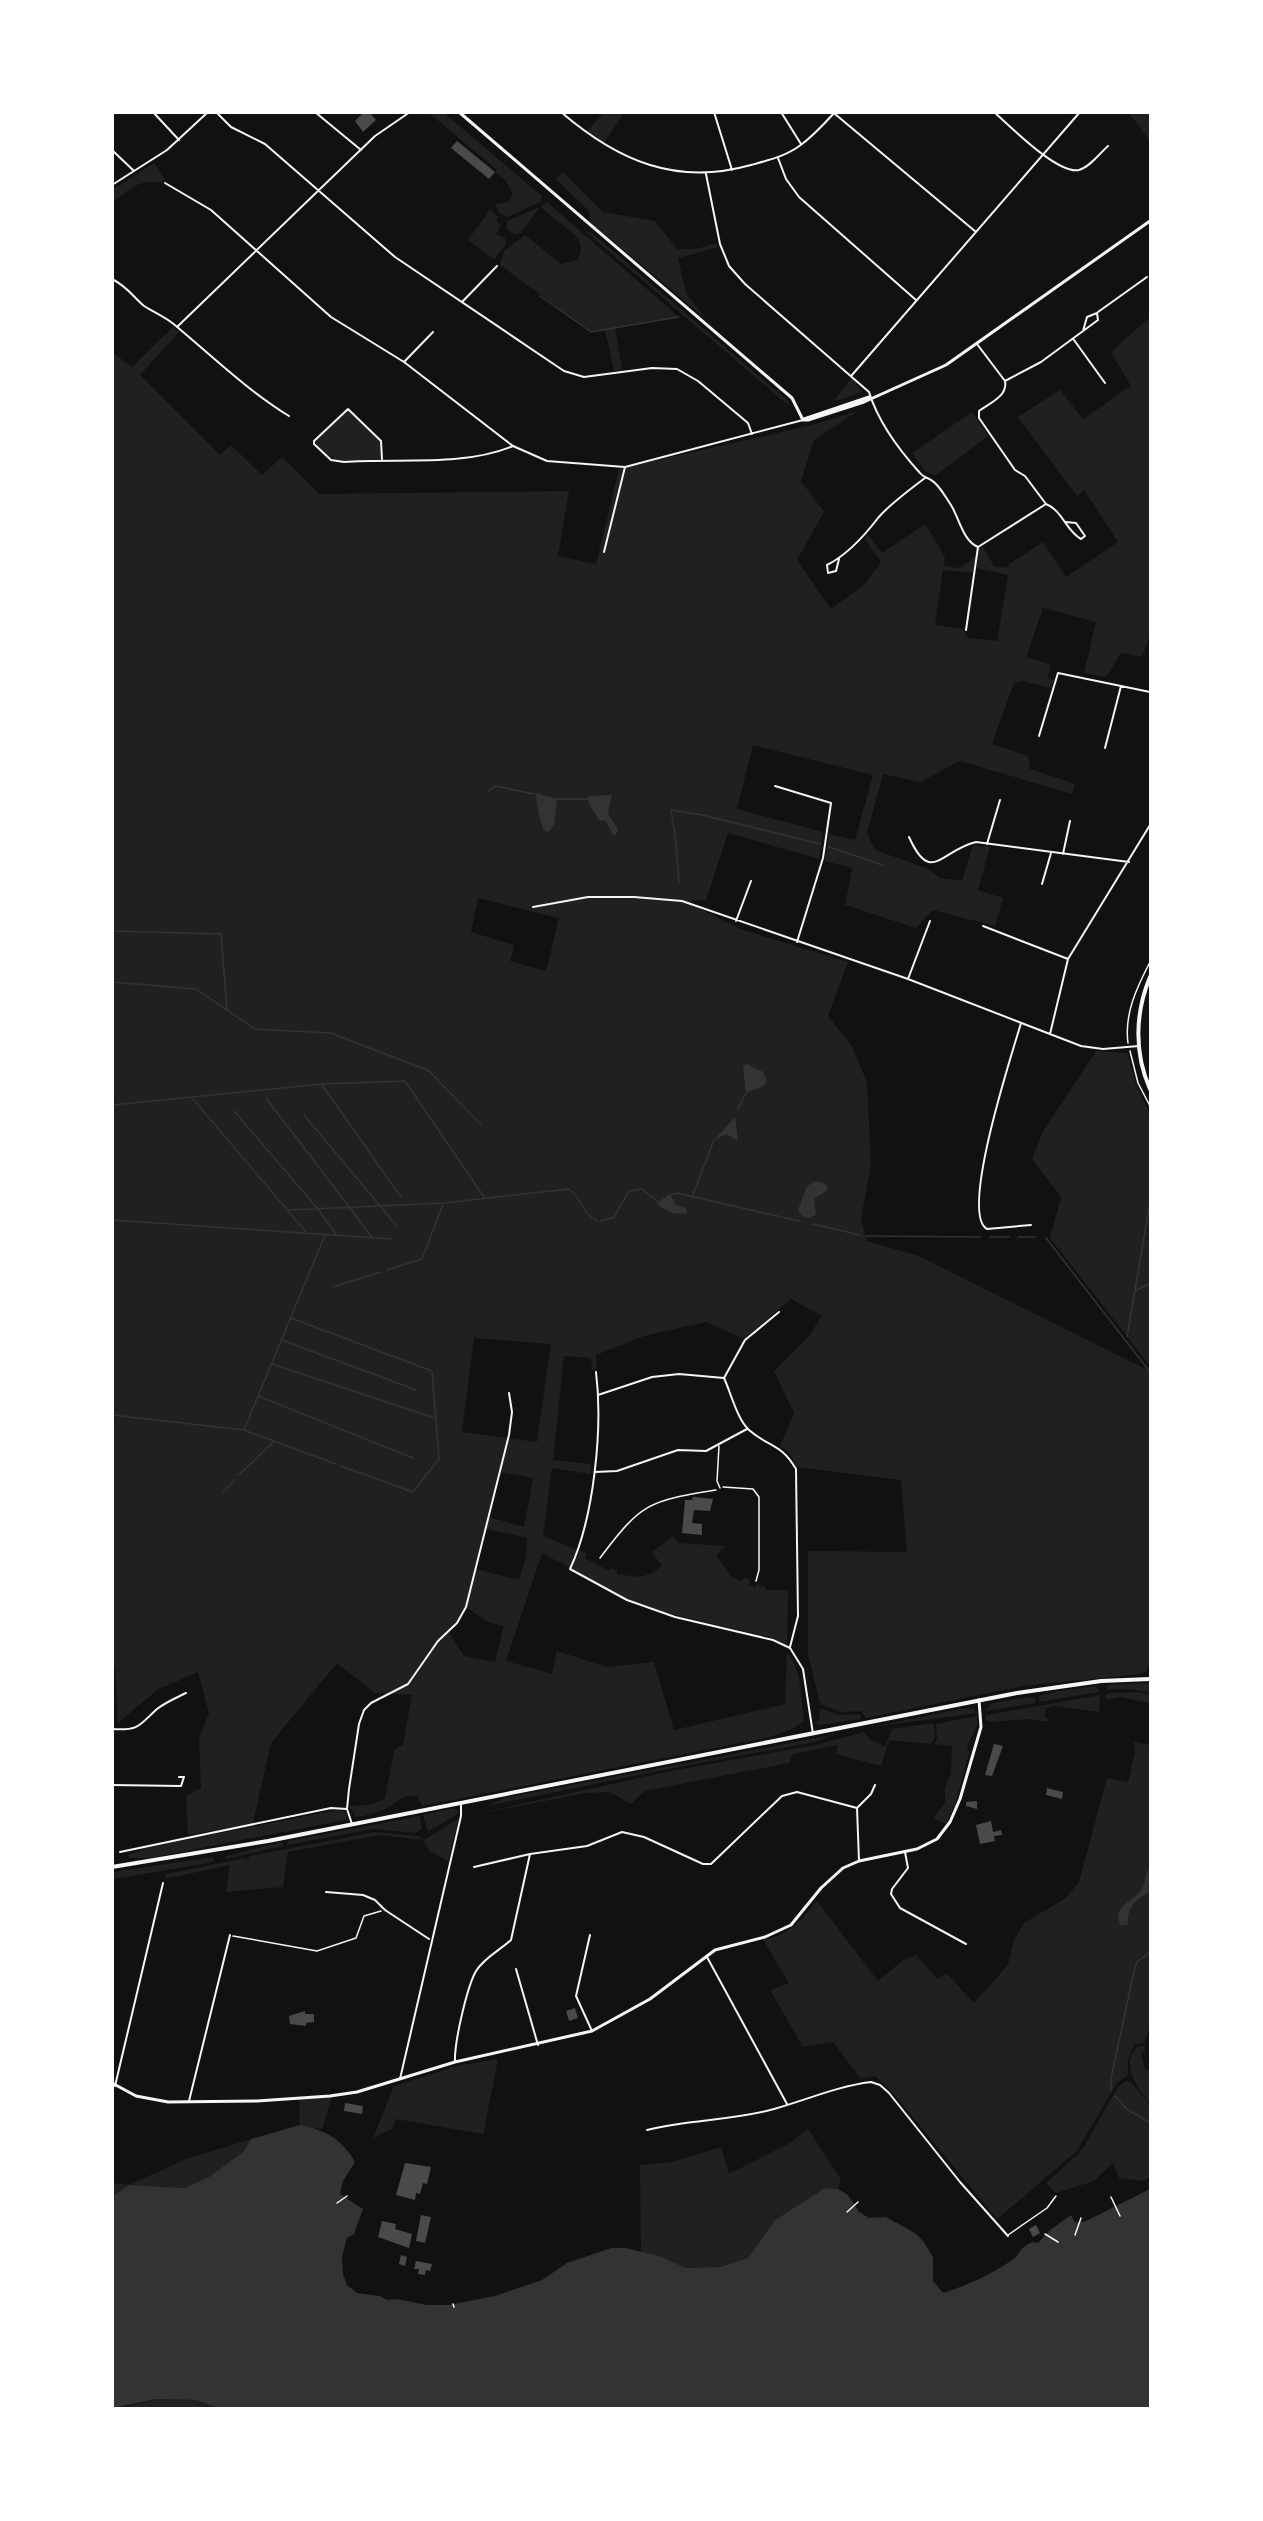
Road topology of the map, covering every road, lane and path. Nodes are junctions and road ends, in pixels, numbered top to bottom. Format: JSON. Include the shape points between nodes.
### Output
{"nodes":[{"id":1,"x":153,"y":112,"type":"edge"},
{"id":2,"x":208,"y":112,"type":"edge"},
{"id":3,"x":216,"y":112,"type":"edge"},
{"id":4,"x":315,"y":112,"type":"edge"},
{"id":5,"x":410,"y":112,"type":"edge"},
{"id":6,"x":459,"y":112,"type":"edge"},
{"id":7,"x":561,"y":112,"type":"edge"},
{"id":8,"x":714,"y":112,"type":"edge"},
{"id":9,"x":781,"y":112,"type":"edge"},
{"id":10,"x":994,"y":112,"type":"edge"},
{"id":11,"x":1080,"y":112,"type":"edge"},
{"id":12,"x":835,"y":113,"type":"edge"},
{"id":13,"x":179,"y":140,"type":"junction"},
{"id":14,"x":801,"y":144,"type":"junction"},
{"id":15,"x":1108,"y":146,"type":"dead end"},
{"id":16,"x":112,"y":150,"type":"edge"},
{"id":17,"x":361,"y":150,"type":"junction"},
{"id":18,"x":1044,"y":155,"type":"junction"},
{"id":19,"x":778,"y":158,"type":"junction"},
{"id":20,"x":732,"y":170,"type":"junction"},
{"id":21,"x":134,"y":171,"type":"junction"},
{"id":22,"x":706,"y":174,"type":"junction"},
{"id":23,"x":165,"y":183,"type":"dead end"},
{"id":24,"x":112,"y":185,"type":"edge"},
{"id":25,"x":320,"y":191,"type":"junction"},
{"id":26,"x":1150,"y":221,"type":"edge"},
{"id":27,"x":976,"y":232,"type":"junction"},
{"id":28,"x":258,"y":251,"type":"junction"},
{"id":29,"x":498,"y":266,"type":"dead end"},
{"id":30,"x":1147,"y":277,"type":"dead end"},
{"id":31,"x":112,"y":279,"type":"edge"},
{"id":32,"x":916,"y":300,"type":"junction"},
{"id":33,"x":463,"y":301,"type":"junction"},
{"id":34,"x":1097,"y":313,"type":"junction"},
{"id":35,"x":177,"y":327,"type":"junction"},
{"id":36,"x":433,"y":332,"type":"dead end"},
{"id":37,"x":1083,"y":332,"type":"junction"},
{"id":38,"x":1074,"y":340,"type":"junction"},
{"id":39,"x":977,"y":344,"type":"junction"},
{"id":40,"x":404,"y":362,"type":"junction"},
{"id":41,"x":852,"y":375,"type":"junction"},
{"id":42,"x":1005,"y":381,"type":"junction"},
{"id":43,"x":1105,"y":383,"type":"dead end"},
{"id":44,"x":871,"y":397,"type":"junction"},
{"id":45,"x":289,"y":416,"type":"dead end"},
{"id":46,"x":802,"y":420,"type":"junction"},
{"id":47,"x":752,"y":434,"type":"junction"},
{"id":48,"x":513,"y":446,"type":"junction"},
{"id":49,"x":382,"y":459,"type":"junction"},
{"id":50,"x":625,"y":467,"type":"junction"},
{"id":51,"x":925,"y":478,"type":"junction"},
{"id":52,"x":1046,"y":504,"type":"junction"},
{"id":53,"x":1066,"y":522,"type":"junction"},
{"id":54,"x":978,"y":547,"type":"junction"},
{"id":55,"x":604,"y":552,"type":"dead end"},
{"id":56,"x":839,"y":559,"type":"junction"},
{"id":57,"x":966,"y":630,"type":"dead end"},
{"id":58,"x":1051,"y":672,"type":"dead end"},
{"id":59,"x":1058,"y":673,"type":"junction"},
{"id":60,"x":1121,"y":686,"type":"junction"},
{"id":61,"x":1150,"y":692,"type":"edge"},
{"id":62,"x":1040,"y":736,"type":"dead end"},
{"id":63,"x":1105,"y":748,"type":"dead end"},
{"id":64,"x":775,"y":786,"type":"dead end"},
{"id":65,"x":1000,"y":800,"type":"dead end"},
{"id":66,"x":1070,"y":821,"type":"dead end"},
{"id":67,"x":1150,"y":825,"type":"edge"},
{"id":68,"x":909,"y":837,"type":"dead end"},
{"id":69,"x":987,"y":844,"type":"junction"},
{"id":70,"x":1051,"y":853,"type":"junction"},
{"id":71,"x":1063,"y":854,"type":"junction"},
{"id":72,"x":1129,"y":862,"type":"junction"},
{"id":73,"x":751,"y":881,"type":"dead end"},
{"id":74,"x":1042,"y":884,"type":"dead end"},
{"id":75,"x":532,"y":908,"type":"dead end"},
{"id":76,"x":736,"y":921,"type":"junction"},
{"id":77,"x":930,"y":921,"type":"dead end"},
{"id":78,"x":983,"y":926,"type":"dead end"},
{"id":79,"x":797,"y":942,"type":"junction"},
{"id":80,"x":1068,"y":959,"type":"junction"},
{"id":81,"x":1150,"y":962,"type":"edge"},
{"id":82,"x":1150,"y":977,"type":"edge"},
{"id":83,"x":908,"y":979,"type":"junction"},
{"id":84,"x":1021,"y":1023,"type":"junction"},
{"id":85,"x":1050,"y":1034,"type":"junction"},
{"id":86,"x":1139,"y":1046,"type":"junction"},
{"id":87,"x":1129,"y":1047,"type":"junction"},
{"id":88,"x":1150,"y":1089,"type":"edge"},
{"id":89,"x":1150,"y":1106,"type":"edge"},
{"id":90,"x":1031,"y":1225,"type":"dead end"},
{"id":91,"x":779,"y":1312,"type":"dead end"},
{"id":92,"x":596,"y":1372,"type":"dead end"},
{"id":93,"x":724,"y":1378,"type":"junction"},
{"id":94,"x":509,"y":1393,"type":"dead end"},
{"id":95,"x":598,"y":1395,"type":"junction"},
{"id":96,"x":748,"y":1429,"type":"junction"},
{"id":97,"x":719,"y":1446,"type":"junction"},
{"id":98,"x":595,"y":1472,"type":"junction"},
{"id":99,"x":720,"y":1488,"type":"junction"},
{"id":100,"x":600,"y":1558,"type":"dead end"},
{"id":101,"x":756,"y":1581,"type":"dead end"},
{"id":102,"x":790,"y":1648,"type":"junction"},
{"id":103,"x":1150,"y":1679,"type":"edge"},
{"id":104,"x":186,"y":1693,"type":"dead end"},
{"id":105,"x":979,"y":1700,"type":"junction"},
{"id":106,"x":112,"y":1729,"type":"edge"},
{"id":107,"x":813,"y":1734,"type":"junction"},
{"id":108,"x":179,"y":1777,"type":"dead end"},
{"id":109,"x":112,"y":1785,"type":"edge"},
{"id":110,"x":875,"y":1785,"type":"dead end"},
{"id":111,"x":461,"y":1803,"type":"junction"},
{"id":112,"x":857,"y":1808,"type":"junction"},
{"id":113,"x":347,"y":1809,"type":"junction"},
{"id":114,"x":352,"y":1824,"type":"junction"},
{"id":115,"x":120,"y":1852,"type":"dead end"},
{"id":116,"x":905,"y":1852,"type":"junction"},
{"id":117,"x":530,"y":1854,"type":"junction"},
{"id":118,"x":859,"y":1862,"type":"junction"},
{"id":119,"x":112,"y":1867,"type":"edge"},
{"id":120,"x":474,"y":1867,"type":"dead end"},
{"id":121,"x":163,"y":1883,"type":"dead end"},
{"id":122,"x":326,"y":1892,"type":"dead end"},
{"id":123,"x":385,"y":1910,"type":"junction"},
{"id":124,"x":230,"y":1935,"type":"joint"},
{"id":125,"x":590,"y":1935,"type":"dead end"},
{"id":126,"x":431,"y":1940,"type":"junction"},
{"id":127,"x":966,"y":1944,"type":"dead end"},
{"id":128,"x":707,"y":1957,"type":"junction"},
{"id":129,"x":516,"y":1969,"type":"dead end"},
{"id":130,"x":592,"y":2031,"type":"junction"},
{"id":131,"x":538,"y":2045,"type":"junction"},
{"id":132,"x":455,"y":2062,"type":"junction"},
{"id":133,"x":400,"y":2079,"type":"junction"},
{"id":134,"x":114,"y":2085,"type":"edge"},
{"id":135,"x":188,"y":2103,"type":"junction"},
{"id":136,"x":787,"y":2104,"type":"junction"},
{"id":137,"x":647,"y":2130,"type":"dead end"},
{"id":138,"x":347,"y":2196,"type":"dead end"},
{"id":139,"x":1056,"y":2196,"type":"dead end"},
{"id":140,"x":1111,"y":2197,"type":"dead end"},
{"id":141,"x":858,"y":2202,"type":"dead end"},
{"id":142,"x":337,"y":2203,"type":"dead end"},
{"id":143,"x":847,"y":2212,"type":"dead end"},
{"id":144,"x":1120,"y":2216,"type":"dead end"},
{"id":145,"x":1081,"y":2218,"type":"dead end"},
{"id":146,"x":1045,"y":2234,"type":"dead end"},
{"id":147,"x":1075,"y":2235,"type":"dead end"},
{"id":148,"x":1008,"y":2236,"type":"joint"},
{"id":149,"x":1058,"y":2242,"type":"dead end"}],
"edges":[{"from":1,"to":13,"type":"street"},
{"from":2,"to":13,"type":"street"},
{"from":3,"to":25,"type":"street","via":[[231,127],[266,144]]},
{"from":4,"to":17,"type":"street"},
{"from":5,"to":17,"type":"street"},
{"from":6,"to":46,"type":"street","via":[[792,398]]},
{"from":7,"to":22,"type":"street","via":[[591,139],[642,164],[659,170]]},
{"from":8,"to":20,"type":"street"},
{"from":9,"to":14,"type":"street"},
{"from":10,"to":18,"type":"street"},
{"from":11,"to":18,"type":"street"},
{"from":12,"to":14,"type":"street"},
{"from":12,"to":27,"type":"street"},
{"from":13,"to":21,"type":"street"},
{"from":14,"to":19,"type":"street"},
{"from":15,"to":18,"type":"street","via":[[1087,167],[1077,171],[1067,170]]},
{"from":16,"to":21,"type":"street"},
{"from":17,"to":25,"type":"street"},
{"from":18,"to":27,"type":"street"},
{"from":19,"to":20,"type":"street"},
{"from":19,"to":32,"type":"street","via":[[799,197]]},
{"from":20,"to":22,"type":"street"},
{"from":21,"to":24,"type":"street"},
{"from":22,"to":41,"type":"street","via":[[720,244],[729,266]]},
{"from":23,"to":28,"type":"street","via":[[211,210]]},
{"from":25,"to":28,"type":"street"},
{"from":25,"to":33,"type":"street","via":[[395,257]]},
{"from":26,"to":39,"type":"street"},
{"from":27,"to":32,"type":"street"},
{"from":28,"to":35,"type":"street"},
{"from":28,"to":40,"type":"street","via":[[331,317]]},
{"from":29,"to":33,"type":"street"},
{"from":30,"to":34,"type":"street"},
{"from":31,"to":35,"type":"street"},
{"from":32,"to":41,"type":"street"},
{"from":33,"to":47,"type":"street","via":[[574,374],[584,377],[663,368],[681,371],[748,423]]},
{"from":34,"to":37,"type":"street","via":[[1098,320]]},
{"from":34,"to":37,"type":"street","via":[[1087,317]]},
{"from":35,"to":45,"type":"street","via":[[229,374]]},
{"from":36,"to":40,"type":"street"},
{"from":37,"to":38,"type":"street"},
{"from":38,"to":42,"type":"street"},
{"from":38,"to":43,"type":"street"},
{"from":39,"to":42,"type":"street"},
{"from":39,"to":44,"type":"street","via":[[918,379]]},
{"from":40,"to":48,"type":"street"},
{"from":41,"to":44,"type":"street"},
{"from":42,"to":52,"type":"street","via":[[1004,393],[979,411],[979,418],[1015,470],[1025,476]]},
{"from":44,"to":46,"type":"street"},
{"from":44,"to":51,"type":"street","via":[[877,415]]},
{"from":46,"to":47,"type":"street"},
{"from":47,"to":50,"type":"street"},
{"from":48,"to":49,"type":"street","via":[[471,458]]},
{"from":48,"to":50,"type":"street","via":[[547,461]]},
{"from":49,"to":49,"type":"street","via":[[332,460],[314,441],[348,409],[381,441]]},
{"from":50,"to":55,"type":"street"},
{"from":51,"to":54,"type":"street","via":[[932,480],[947,499],[963,531]]},
{"from":51,"to":56,"type":"street","via":[[879,517],[874,527]]},
{"from":52,"to":53,"type":"street","via":[[1056,508]]},
{"from":52,"to":54,"type":"street"},
{"from":53,"to":53,"type":"street","via":[[1077,537],[1086,536],[1076,523]]},
{"from":54,"to":57,"type":"street"},
{"from":56,"to":56,"type":"street","via":[[827,565],[828,573],[836,571]]},
{"from":58,"to":59,"type":"street"},
{"from":59,"to":60,"type":"street"},
{"from":59,"to":62,"type":"street"},
{"from":60,"to":61,"type":"street"},
{"from":60,"to":63,"type":"street"},
{"from":64,"to":79,"type":"street","via":[[831,803],[822,858]]},
{"from":65,"to":69,"type":"street"},
{"from":66,"to":71,"type":"street"},
{"from":67,"to":72,"type":"street"},
{"from":68,"to":69,"type":"street","via":[[920,860],[926,862],[967,844]]},
{"from":69,"to":70,"type":"street"},
{"from":70,"to":71,"type":"street"},
{"from":70,"to":74,"type":"street"},
{"from":71,"to":72,"type":"street"},
{"from":72,"to":80,"type":"street"},
{"from":73,"to":76,"type":"street"},
{"from":75,"to":76,"type":"street","via":[[588,897],[634,897],[682,901]]},
{"from":76,"to":79,"type":"street"},
{"from":77,"to":83,"type":"street"},
{"from":78,"to":80,"type":"street"},
{"from":79,"to":83,"type":"street"},
{"from":80,"to":85,"type":"street"},
{"from":81,"to":87,"type":"path","via":[[1132,1001]]},
{"from":82,"to":86,"type":"main road","via":[[1140,1011]]},
{"from":83,"to":84,"type":"street"},
{"from":84,"to":85,"type":"street"},
{"from":84,"to":90,"type":"street","via":[[981,1168],[981,1221],[987,1229]]},
{"from":85,"to":87,"type":"street","via":[[1093,1049]]},
{"from":86,"to":87,"type":"street"},
{"from":86,"to":88,"type":"main road"},
{"from":87,"to":89,"type":"path","via":[[1138,1083]]},
{"from":91,"to":93,"type":"street","via":[[745,1340]]},
{"from":92,"to":95,"type":"street"},
{"from":93,"to":95,"type":"street","via":[[679,1374],[651,1378]]},
{"from":93,"to":96,"type":"street"},
{"from":94,"to":113,"type":"street","via":[[509,1436],[466,1607],[408,1684],[364,1710]]},
{"from":95,"to":98,"type":"street"},
{"from":96,"to":97,"type":"street"},
{"from":96,"to":102,"type":"street","via":[[788,1455],[796,1469],[798,1616]]},
{"from":97,"to":98,"type":"street","via":[[706,1451],[678,1450],[617,1471]]},
{"from":97,"to":99,"type":"lane"},
{"from":98,"to":102,"type":"street","via":[[570,1569],[627,1600]]},
{"from":99,"to":100,"type":"path","via":[[648,1505],[624,1527]]},
{"from":99,"to":101,"type":"path","via":[[753,1489],[759,1497]]},
{"from":102,"to":107,"type":"street","via":[[803,1669]]},
{"from":103,"to":105,"type":"main road","via":[[1060,1686]]},
{"from":104,"to":106,"type":"street","via":[[165,1703],[136,1728]]},
{"from":105,"to":107,"type":"main road"},
{"from":105,"to":116,"type":"street","via":[[981,1727],[950,1822],[936,1839]]},
{"from":107,"to":111,"type":"main road"},
{"from":108,"to":109,"type":"street","via":[[184,1777],[181,1786]]},
{"from":110,"to":112,"type":"street"},
{"from":111,"to":114,"type":"main road"},
{"from":111,"to":126,"type":"street"},
{"from":112,"to":117,"type":"street","via":[[791,1792],[782,1796],[711,1864],[622,1832],[587,1846]]},
{"from":112,"to":118,"type":"street"},
{"from":113,"to":114,"type":"street"},
{"from":113,"to":115,"type":"street","via":[[331,1808]]},
{"from":114,"to":119,"type":"main road"},
{"from":116,"to":118,"type":"street"},
{"from":116,"to":127,"type":"street","via":[[908,1868],[892,1889],[894,1902]]},
{"from":117,"to":120,"type":"street"},
{"from":117,"to":132,"type":"street","via":[[511,1940],[476,1972],[463,2012]]},
{"from":118,"to":128,"type":"street","via":[[833,1875],[791,1924],[765,1937],[730,1944]]},
{"from":121,"to":134,"type":"street"},
{"from":122,"to":123,"type":"street","via":[[363,1895],[375,1899]]},
{"from":123,"to":124,"type":"path","via":[[364,1916],[356,1938],[317,1952]]},
{"from":123,"to":126,"type":"street"},
{"from":124,"to":135,"type":"street"},
{"from":125,"to":130,"type":"street","via":[[576,1996]]},
{"from":126,"to":133,"type":"street"},
{"from":128,"to":130,"type":"street","via":[[650,1999]]},
{"from":128,"to":136,"type":"street"},
{"from":129,"to":131,"type":"street"},
{"from":130,"to":131,"type":"street"},
{"from":131,"to":132,"type":"street"},
{"from":132,"to":133,"type":"street"},
{"from":133,"to":135,"type":"street","via":[[330,2096]]},
{"from":134,"to":135,"type":"street","via":[[156,2102]]},
{"from":136,"to":137,"type":"street"},
{"from":136,"to":148,"type":"street","via":[[860,2083],[880,2085]]},
{"from":138,"to":142,"type":"path"},
{"from":139,"to":148,"type":"lane","via":[[1047,2208]]},
{"from":140,"to":144,"type":"path"},
{"from":141,"to":143,"type":"path"},
{"from":145,"to":147,"type":"path"},
{"from":146,"to":149,"type":"path"}]}
